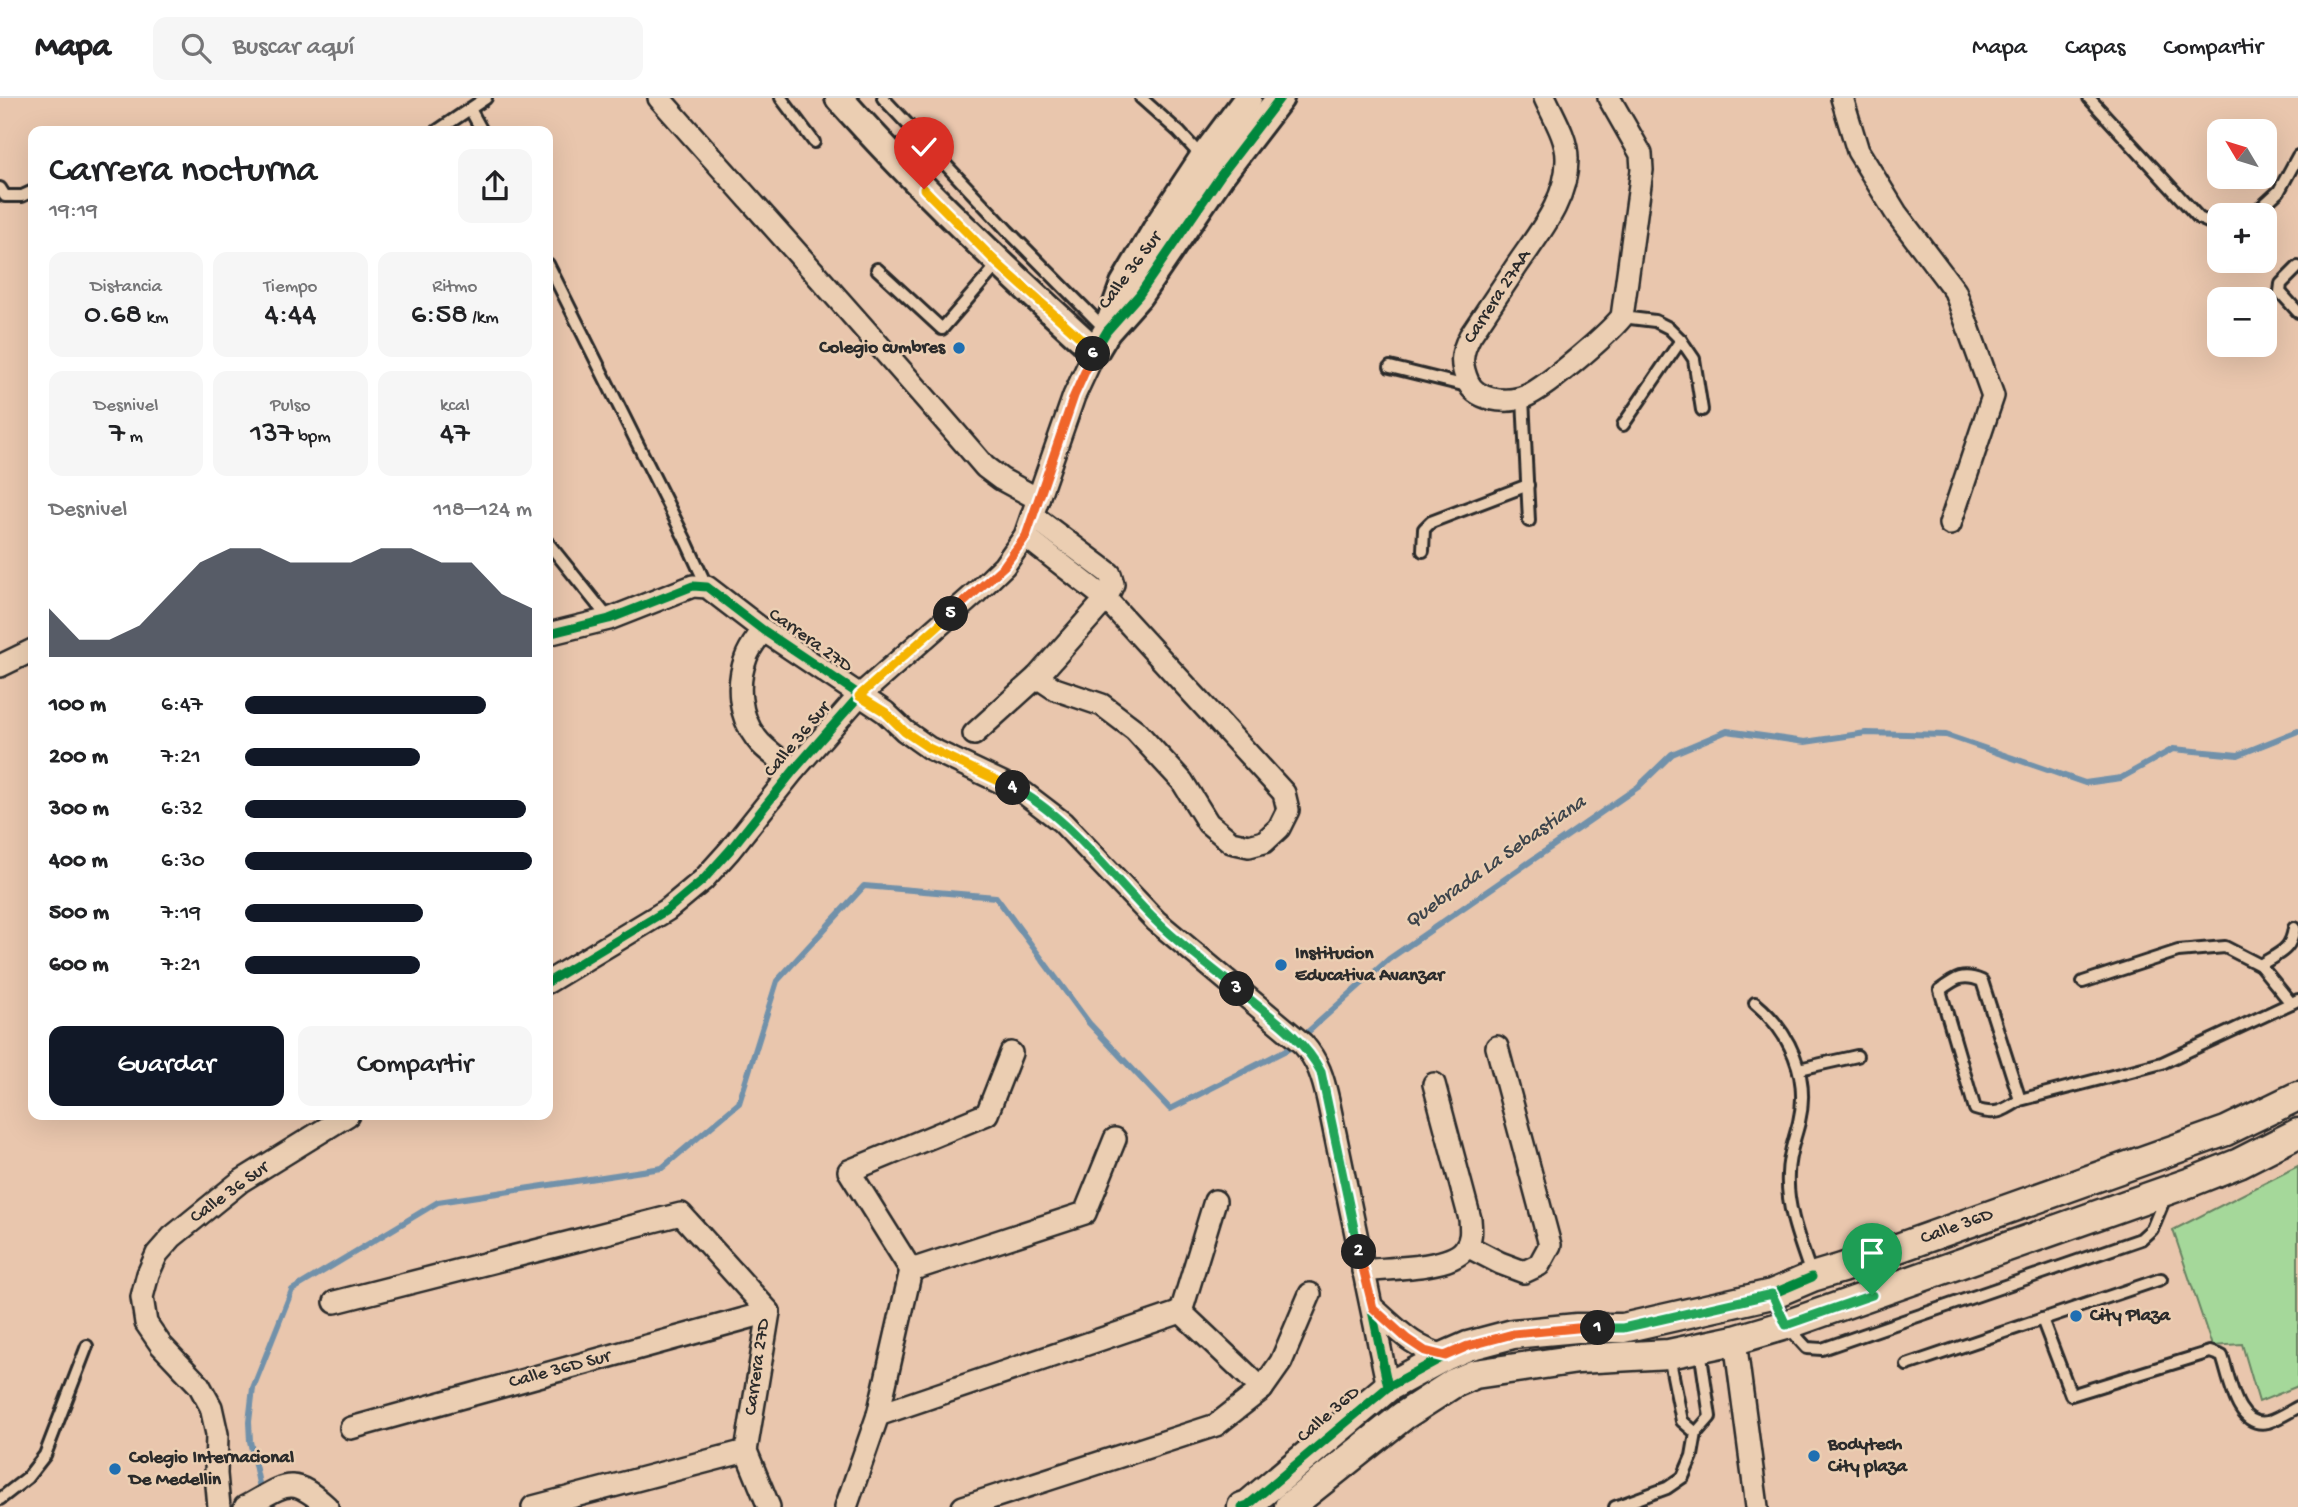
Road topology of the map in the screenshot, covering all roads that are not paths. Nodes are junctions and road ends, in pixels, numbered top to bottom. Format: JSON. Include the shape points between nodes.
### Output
{"nodes":[{"id":1,"x":486,"y":98,"type":"edge"},
{"id":2,"x":659,"y":98,"type":"edge"},
{"id":3,"x":781,"y":98,"type":"edge"},
{"id":4,"x":839,"y":98,"type":"edge"},
{"id":5,"x":883,"y":98,"type":"edge"},
{"id":6,"x":1141,"y":98,"type":"edge"},
{"id":7,"x":1248,"y":98,"type":"edge"},
{"id":8,"x":1280,"y":98,"type":"edge"},
{"id":9,"x":1545,"y":98,"type":"edge"},
{"id":10,"x":1609,"y":98,"type":"edge"},
{"id":11,"x":1842,"y":98,"type":"edge"},
{"id":12,"x":2089,"y":98,"type":"edge"},
{"id":13,"x":470,"y":109,"type":"junction"},
{"id":14,"x":444,"y":126,"type":"edge"},
{"id":15,"x":479,"y":126,"type":"edge"},
{"id":16,"x":814,"y":142,"type":"dead end"},
{"id":17,"x":2298,"y":156,"type":"edge"},
{"id":18,"x":1203,"y":158,"type":"junction"},
{"id":19,"x":0,"y":188,"type":"edge"},
{"id":20,"x":28,"y":193,"type":"edge"},
{"id":21,"x":2266,"y":203,"type":"edge"},
{"id":22,"x":2207,"y":222,"type":"edge"},
{"id":23,"x":998,"y":264,"type":"junction"},
{"id":24,"x":2298,"y":267,"type":"edge"},
{"id":25,"x":877,"y":269,"type":"dead end"},
{"id":26,"x":553,"y":274,"type":"edge"},
{"id":27,"x":2298,"y":312,"type":"edge"},
{"id":28,"x":1622,"y":317,"type":"junction"},
{"id":29,"x":1101,"y":341,"type":"junction"},
{"id":30,"x":1681,"y":341,"type":"junction"},
{"id":31,"x":1390,"y":367,"type":"dead end"},
{"id":32,"x":1471,"y":387,"type":"junction"},
{"id":33,"x":1523,"y":398,"type":"junction"},
{"id":34,"x":1702,"y":411,"type":"dead end"},
{"id":35,"x":1623,"y":425,"type":"dead end"},
{"id":36,"x":1528,"y":485,"type":"junction"},
{"id":37,"x":1032,"y":517,"type":"junction"},
{"id":38,"x":1530,"y":522,"type":"dead end"},
{"id":39,"x":1950,"y":524,"type":"dead end"},
{"id":40,"x":553,"y":549,"type":"edge"},
{"id":41,"x":1423,"y":551,"type":"dead end"},
{"id":42,"x":707,"y":587,"type":"junction"},
{"id":43,"x":1106,"y":599,"type":"junction"},
{"id":44,"x":609,"y":619,"type":"junction"},
{"id":45,"x":763,"y":630,"type":"junction"},
{"id":46,"x":553,"y":634,"type":"edge"},
{"id":47,"x":28,"y":652,"type":"edge"},
{"id":48,"x":0,"y":666,"type":"edge"},
{"id":49,"x":1037,"y":677,"type":"junction"},
{"id":50,"x":859,"y":696,"type":"junction"},
{"id":51,"x":974,"y":734,"type":"dead end"},
{"id":52,"x":794,"y":770,"type":"junction"},
{"id":53,"x":2294,"y":928,"type":"dead end"},
{"id":54,"x":2260,"y":965,"type":"junction"},
{"id":55,"x":553,"y":979,"type":"edge"},
{"id":56,"x":2083,"y":982,"type":"dead end"},
{"id":57,"x":2294,"y":1001,"type":"edge"},
{"id":58,"x":1755,"y":1003,"type":"dead end"},
{"id":59,"x":1497,"y":1047,"type":"dead end"},
{"id":60,"x":1011,"y":1053,"type":"dead end"},
{"id":61,"x":1857,"y":1056,"type":"dead end"},
{"id":62,"x":1799,"y":1069,"type":"junction"},
{"id":63,"x":1434,"y":1084,"type":"dead end"},
{"id":64,"x":2298,"y":1096,"type":"edge"},
{"id":65,"x":2020,"y":1100,"type":"junction"},
{"id":66,"x":340,"y":1120,"type":"edge"},
{"id":67,"x":2298,"y":1133,"type":"edge"},
{"id":68,"x":1115,"y":1139,"type":"dead end"},
{"id":69,"x":1215,"y":1201,"type":"dead end"},
{"id":70,"x":1467,"y":1246,"type":"junction"},
{"id":71,"x":911,"y":1270,"type":"junction"},
{"id":72,"x":1363,"y":1271,"type":"junction"},
{"id":73,"x":1812,"y":1277,"type":"junction"},
{"id":74,"x":2161,"y":1279,"type":"dead end"},
{"id":75,"x":1310,"y":1294,"type":"dead end"},
{"id":76,"x":1772,"y":1294,"type":"junction"},
{"id":77,"x":335,"y":1302,"type":"dead end"},
{"id":78,"x":1373,"y":1308,"type":"junction"},
{"id":79,"x":769,"y":1312,"type":"junction"},
{"id":80,"x":1181,"y":1312,"type":"junction"},
{"id":81,"x":2042,"y":1320,"type":"junction"},
{"id":82,"x":1786,"y":1325,"type":"junction"},
{"id":83,"x":1735,"y":1340,"type":"junction"},
{"id":84,"x":87,"y":1346,"type":"dead end"},
{"id":85,"x":1700,"y":1349,"type":"junction"},
{"id":86,"x":1669,"y":1354,"type":"junction"},
{"id":87,"x":1445,"y":1356,"type":"junction"},
{"id":88,"x":1907,"y":1366,"type":"dead end"},
{"id":89,"x":1388,"y":1387,"type":"junction"},
{"id":90,"x":1262,"y":1389,"type":"junction"},
{"id":91,"x":2298,"y":1407,"type":"edge"},
{"id":92,"x":878,"y":1415,"type":"junction"},
{"id":93,"x":351,"y":1428,"type":"dead end"},
{"id":94,"x":1696,"y":1433,"type":"junction"},
{"id":95,"x":746,"y":1451,"type":"junction"},
{"id":96,"x":0,"y":1499,"type":"edge"},
{"id":97,"x":219,"y":1507,"type":"edge"},
{"id":98,"x":245,"y":1507,"type":"edge"},
{"id":99,"x":327,"y":1507,"type":"edge"},
{"id":100,"x":533,"y":1507,"type":"edge"},
{"id":101,"x":769,"y":1507,"type":"edge"},
{"id":102,"x":846,"y":1507,"type":"edge"},
{"id":103,"x":963,"y":1507,"type":"edge"},
{"id":104,"x":1242,"y":1507,"type":"edge"},
{"id":105,"x":1289,"y":1507,"type":"edge"},
{"id":106,"x":1615,"y":1507,"type":"edge"},
{"id":107,"x":1757,"y":1507,"type":"edge"}],
"edges":[{"from":1,"to":13,"type":"lane"},
{"from":2,"to":37,"type":"street"},
{"from":3,"to":16,"type":"lane"},
{"from":4,"to":23,"type":"street"},
{"from":5,"to":29,"type":"lane","via":[[1008,231]]},
{"from":6,"to":18,"type":"lane"},
{"from":7,"to":18,"type":"street","name":"Calle 36 Sur"},
{"from":8,"to":29,"type":"street","name":"Calle 36 Sur"},
{"from":9,"to":32,"type":"street","name":"Carrera 27AA","via":[[1567,157],[1564,183],[1544,225],[1464,346],[1462,369]]},
{"from":10,"to":28,"type":"street","via":[[1641,154],[1642,170]]},
{"from":11,"to":39,"type":"street","via":[[1858,151],[1896,213],[1955,291],[1993,396]]},
{"from":12,"to":22,"type":"lane"},
{"from":13,"to":14,"type":"lane"},
{"from":13,"to":15,"type":"lane"},
{"from":17,"to":21,"type":"lane","via":[[2279,191]]},
{"from":18,"to":29,"type":"street","name":"Calle 36 Sur","via":[[1124,284]]},
{"from":19,"to":20,"type":"lane","via":[[5,196]]},
{"from":23,"to":25,"type":"lane","via":[[942,329]]},
{"from":23,"to":29,"type":"street"},
{"from":24,"to":27,"type":"lane","via":[[2281,284],[2280,292]]},
{"from":26,"to":42,"type":"lane"},
{"from":28,"to":30,"type":"lane","via":[[1655,321]]},
{"from":28,"to":33,"type":"street","via":[[1597,342]]},
{"from":29,"to":37,"type":"street","name":"Calle 36 Sur","via":[[1074,396]]},
{"from":30,"to":34,"type":"lane","via":[[1694,359]]},
{"from":30,"to":35,"type":"lane"},
{"from":31,"to":32,"type":"lane"},
{"from":32,"to":33,"type":"street","via":[[1497,400]]},
{"from":33,"to":36,"type":"lane"},
{"from":36,"to":38,"type":"lane"},
{"from":36,"to":41,"type":"lane","via":[[1432,522],[1424,529]]},
{"from":37,"to":43,"type":"street"},
{"from":37,"to":50,"type":"street","name":"Calle 36 Sur","via":[[1004,566]]},
{"from":40,"to":44,"type":"lane"},
{"from":42,"to":44,"type":"street","via":[[693,586]]},
{"from":42,"to":45,"type":"street","name":"Carrera 27D"},
{"from":43,"to":49,"type":"street"},
{"from":43,"to":49,"type":"street","via":[[1284,793],[1288,810],[1279,828],[1264,842],[1249,846],[1231,842],[1208,823],[1182,781],[1135,730],[1102,705],[1055,689]]},
{"from":44,"to":46,"type":"street"},
{"from":45,"to":50,"type":"street","name":"Carrera 27D"},
{"from":45,"to":52,"type":"street","via":[[746,656],[740,700],[758,741]]},
{"from":47,"to":48,"type":"street"},
{"from":49,"to":51,"type":"street"},
{"from":50,"to":52,"type":"street","name":"Calle 36 Sur"},
{"from":50,"to":72,"type":"street","name":"Carrera 27D","via":[[929,748],[1024,793],[1052,815],[1156,921],[1313,1055],[1328,1100]]},
{"from":52,"to":55,"type":"street","name":"Calle 36 Sur","via":[[703,880],[667,910]]},
{"from":53,"to":54,"type":"lane","via":[[2292,943]]},
{"from":54,"to":56,"type":"lane","via":[[2225,947],[2178,951]]},
{"from":54,"to":57,"type":"lane"},
{"from":57,"to":65,"type":"lane","via":[[2162,1063]]},
{"from":58,"to":62,"type":"lane","via":[[1785,1034]]},
{"from":59,"to":70,"type":"street","via":[[1550,1245],[1539,1265],[1524,1272]]},
{"from":60,"to":71,"type":"street","via":[[987,1114],[849,1171]]},
{"from":61,"to":62,"type":"lane"},
{"from":62,"to":73,"type":"lane","via":[[1802,1106],[1789,1158],[1788,1189]]},
{"from":63,"to":70,"type":"street","via":[[1470,1219]]},
{"from":64,"to":73,"type":"main road","name":"Calle 36D","via":[[2226,1131]]},
{"from":65,"to":65,"type":"lane","via":[[1990,1114],[1975,1109],[1940,990],[1956,979],[1970,976],[1982,981]]},
{"from":66,"to":97,"type":"street","name":"Calle 36 Sur","via":[[241,1181],[172,1237],[148,1274],[142,1297],[146,1323],[199,1385],[211,1407],[217,1434]]},
{"from":67,"to":82,"type":"main road","name":"Calle 36D","via":[[2239,1163],[2168,1190]]},
{"from":68,"to":71,"type":"street","via":[[1085,1213]]},
{"from":69,"to":80,"type":"street"},
{"from":70,"to":72,"type":"street","via":[[1440,1263]]},
{"from":71,"to":92,"type":"street"},
{"from":72,"to":78,"type":"street","name":"Carrera 27D"},
{"from":73,"to":76,"type":"main road","name":"Calle 36D"},
{"from":74,"to":81,"type":"lane"},
{"from":75,"to":90,"type":"street","via":[[1281,1362]]},
{"from":76,"to":82,"type":"lane"},
{"from":76,"to":87,"type":"main road","name":"Calle 36D","via":[[1623,1328],[1513,1334]]},
{"from":77,"to":79,"type":"street","name":"Carrera 27D","via":[[681,1214]]},
{"from":78,"to":87,"type":"street","via":[[1425,1351]]},
{"from":78,"to":89,"type":"street","name":"Carrera 27D"},
{"from":79,"to":93,"type":"street","name":"Calle 36D Sur"},
{"from":79,"to":95,"type":"street","name":"Carrera 27D"},
{"from":80,"to":90,"type":"street"},
{"from":80,"to":92,"type":"street"},
{"from":81,"to":88,"type":"lane"},
{"from":81,"to":91,"type":"lane","via":[[2071,1395],[2210,1352],[2222,1356],[2241,1412],[2252,1421],[2267,1422]]},
{"from":82,"to":83,"type":"main road","name":"Calle 36D"},
{"from":83,"to":85,"type":"main road","name":"Calle 36D"},
{"from":83,"to":107,"type":"street"},
{"from":84,"to":96,"type":"lane","via":[[45,1455],[27,1478]]},
{"from":85,"to":86,"type":"main road","name":"Calle 36D"},
{"from":85,"to":94,"type":"lane","via":[[1710,1416]]},
{"from":86,"to":94,"type":"lane","via":[[1682,1421]]},
{"from":86,"to":105,"type":"main road","name":"Calle 36D","via":[[1578,1359],[1475,1374],[1403,1416]]},
{"from":87,"to":89,"type":"main road","name":"Calle 36D"},
{"from":89,"to":104,"type":"main road","name":"Calle 36D"},
{"from":90,"to":103,"type":"street","via":[[1216,1425]]},
{"from":92,"to":102,"type":"street"},
{"from":94,"to":106,"type":"lane","via":[[1683,1477],[1667,1488]]},
{"from":95,"to":100,"type":"street"},
{"from":95,"to":101,"type":"street"},
{"from":98,"to":99,"type":"street","via":[[288,1484],[312,1493]]}]}
